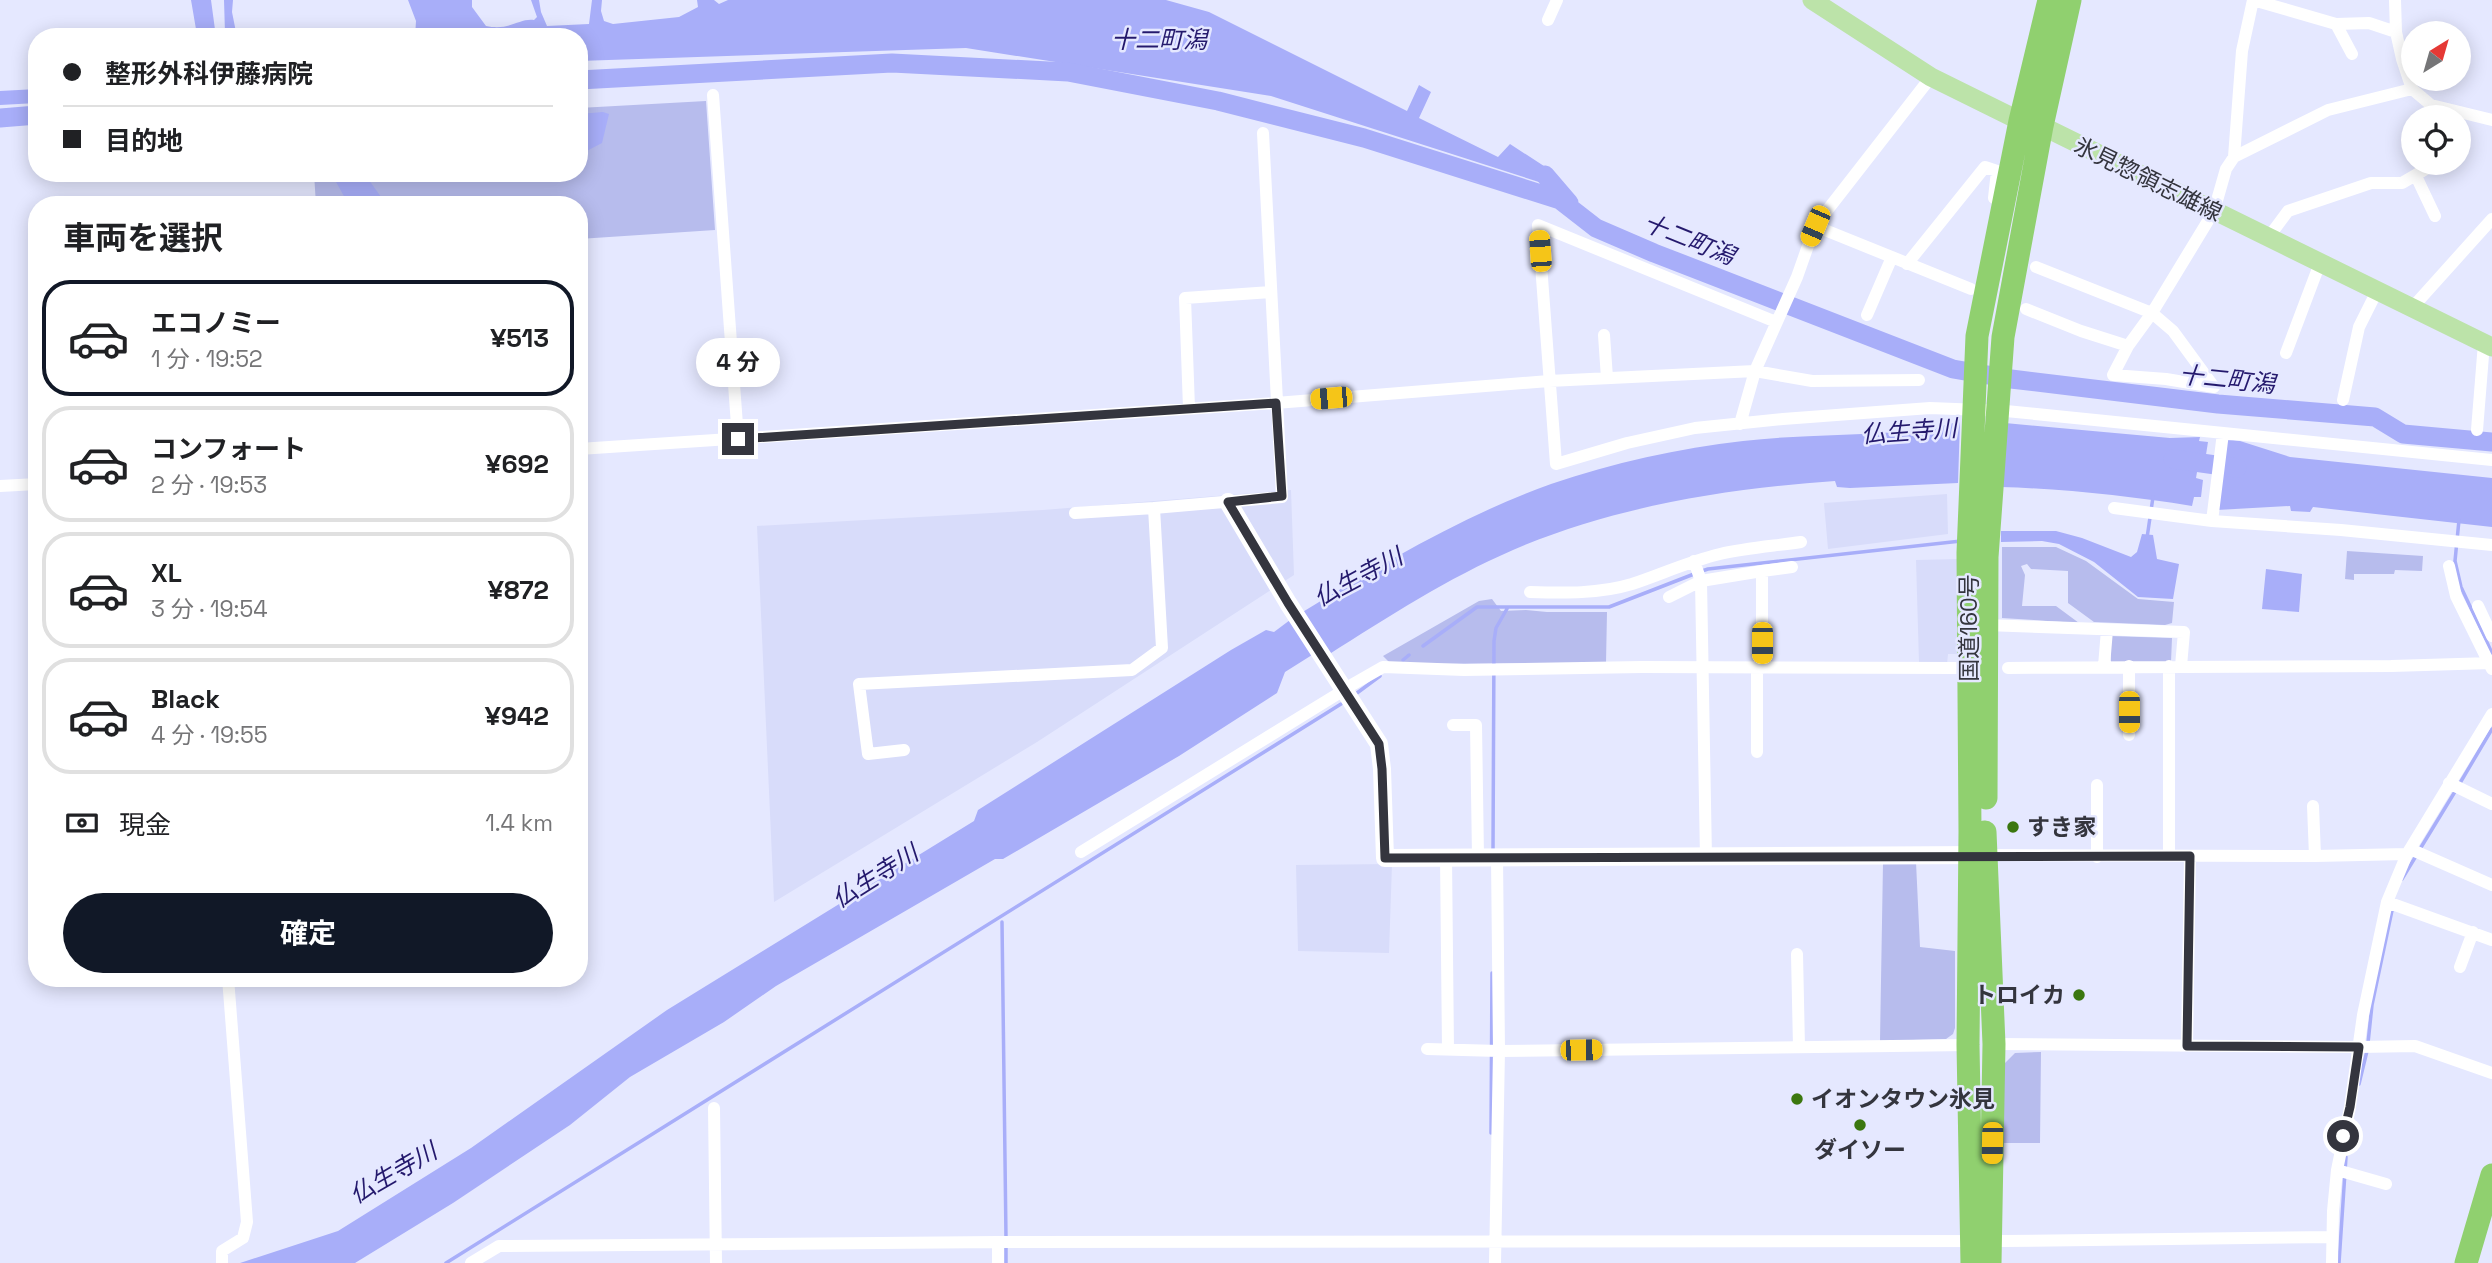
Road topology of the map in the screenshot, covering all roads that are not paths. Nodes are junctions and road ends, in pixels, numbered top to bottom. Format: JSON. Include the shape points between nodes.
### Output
{"nodes":[{"id":1,"x":1557,"y":0,"type":"edge"},
{"id":2,"x":1812,"y":0,"type":"edge"},
{"id":3,"x":2049,"y":0,"type":"edge"},
{"id":4,"x":2070,"y":0,"type":"edge"},
{"id":5,"x":2253,"y":0,"type":"edge"},
{"id":6,"x":2395,"y":0,"type":"edge"},
{"id":7,"x":1548,"y":20,"type":"dead end"},
{"id":8,"x":2336,"y":24,"type":"junction"},
{"id":9,"x":2396,"y":32,"type":"junction"},
{"id":10,"x":2351,"y":54,"type":"dead end"},
{"id":11,"x":2401,"y":54,"type":"edge"},
{"id":12,"x":1931,"y":77,"type":"junction"},
{"id":13,"x":2404,"y":91,"type":"edge"},
{"id":14,"x":2414,"y":91,"type":"edge"},
{"id":15,"x":713,"y":95,"type":"dead end"},
{"id":16,"x":2492,"y":120,"type":"edge"},
{"id":17,"x":2031,"y":123,"type":"junction"},
{"id":18,"x":1263,"y":133,"type":"dead end"},
{"id":19,"x":2235,"y":157,"type":"junction"},
{"id":20,"x":2416,"y":176,"type":"joint"},
{"id":21,"x":2214,"y":211,"type":"junction"},
{"id":22,"x":2435,"y":216,"type":"dead end"},
{"id":23,"x":2492,"y":219,"type":"edge"},
{"id":24,"x":1815,"y":226,"type":"junction"},
{"id":25,"x":1997,"y":238,"type":"junction"},
{"id":26,"x":2268,"y":238,"type":"junction"},
{"id":27,"x":1892,"y":257,"type":"junction"},
{"id":28,"x":2320,"y":263,"type":"junction"},
{"id":29,"x":1907,"y":264,"type":"junction"},
{"id":30,"x":2036,"y":267,"type":"dead end"},
{"id":31,"x":1971,"y":289,"type":"dead end"},
{"id":32,"x":2377,"y":291,"type":"junction"},
{"id":33,"x":1271,"y":292,"type":"junction"},
{"id":34,"x":2412,"y":308,"type":"junction"},
{"id":35,"x":2026,"y":309,"type":"dead end"},
{"id":36,"x":2152,"y":313,"type":"junction"},
{"id":37,"x":1867,"y":315,"type":"dead end"},
{"id":38,"x":1776,"y":322,"type":"junction"},
{"id":39,"x":1604,"y":335,"type":"dead end"},
{"id":40,"x":2488,"y":345,"type":"edge"},
{"id":41,"x":2128,"y":346,"type":"junction"},
{"id":42,"x":2286,"y":353,"type":"dead end"},
{"id":43,"x":1755,"y":371,"type":"junction"},
{"id":44,"x":1607,"y":378,"type":"junction"},
{"id":45,"x":1919,"y":380,"type":"dead end"},
{"id":46,"x":1549,"y":381,"type":"junction"},
{"id":47,"x":2343,"y":400,"type":"dead end"},
{"id":48,"x":1276,"y":403,"type":"junction"},
{"id":49,"x":1189,"y":408,"type":"junction"},
{"id":50,"x":1740,"y":424,"type":"junction"},
{"id":51,"x":2477,"y":430,"type":"dead end"},
{"id":52,"x":2223,"y":433,"type":"junction"},
{"id":53,"x":738,"y":439,"type":"junction"},
{"id":54,"x":588,"y":448,"type":"edge"},
{"id":55,"x":2492,"y":460,"type":"edge"},
{"id":56,"x":28,"y":484,"type":"edge"},
{"id":57,"x":0,"y":486,"type":"edge"},
{"id":58,"x":1228,"y":502,"type":"junction"},
{"id":59,"x":1154,"y":508,"type":"junction"},
{"id":60,"x":2114,"y":508,"type":"dead end"},
{"id":61,"x":1075,"y":513,"type":"dead end"},
{"id":62,"x":2212,"y":521,"type":"junction"},
{"id":63,"x":1801,"y":542,"type":"dead end"},
{"id":64,"x":2492,"y":545,"type":"edge"},
{"id":65,"x":1978,"y":555,"type":"junction"},
{"id":66,"x":1694,"y":561,"type":"junction"},
{"id":67,"x":2449,"y":566,"type":"dead end"},
{"id":68,"x":1793,"y":567,"type":"dead end"},
{"id":69,"x":1762,"y":571,"type":"junction"},
{"id":70,"x":1701,"y":581,"type":"junction"},
{"id":71,"x":1530,"y":592,"type":"dead end"},
{"id":72,"x":1669,"y":597,"type":"dead end"},
{"id":73,"x":2478,"y":606,"type":"dead end"},
{"id":74,"x":1986,"y":625,"type":"junction"},
{"id":75,"x":2107,"y":630,"type":"junction"},
{"id":76,"x":2492,"y":636,"type":"edge"},
{"id":77,"x":2491,"y":665,"type":"edge"},
{"id":78,"x":2104,"y":666,"type":"junction"},
{"id":79,"x":2129,"y":666,"type":"junction"},
{"id":80,"x":2175,"y":666,"type":"junction"},
{"id":81,"x":1703,"y":667,"type":"junction"},
{"id":82,"x":1759,"y":668,"type":"junction"},
{"id":83,"x":1956,"y":668,"type":"dead end"},
{"id":84,"x":2008,"y":668,"type":"dead end"},
{"id":85,"x":1348,"y":687,"type":"dead end"},
{"id":86,"x":1336,"y":695,"type":"dead end"},
{"id":87,"x":2492,"y":714,"type":"edge"},
{"id":88,"x":1453,"y":726,"type":"dead end"},
{"id":89,"x":2129,"y":735,"type":"dead end"},
{"id":90,"x":904,"y":750,"type":"dead end"},
{"id":91,"x":1757,"y":752,"type":"dead end"},
{"id":92,"x":2449,"y":783,"type":"junction"},
{"id":93,"x":2097,"y":785,"type":"dead end"},
{"id":94,"x":2492,"y":804,"type":"edge"},
{"id":95,"x":2313,"y":806,"type":"dead end"},
{"id":96,"x":2409,"y":851,"type":"junction"},
{"id":97,"x":1081,"y":852,"type":"dead end"},
{"id":98,"x":1978,"y":855,"type":"junction"},
{"id":99,"x":2169,"y":856,"type":"junction"},
{"id":100,"x":2190,"y":856,"type":"junction"},
{"id":101,"x":2315,"y":856,"type":"junction"},
{"id":102,"x":1478,"y":857,"type":"junction"},
{"id":103,"x":1497,"y":857,"type":"junction"},
{"id":104,"x":2097,"y":857,"type":"junction"},
{"id":105,"x":1446,"y":858,"type":"junction"},
{"id":106,"x":1706,"y":858,"type":"junction"},
{"id":107,"x":2492,"y":885,"type":"edge"},
{"id":108,"x":2387,"y":902,"type":"junction"},
{"id":109,"x":2473,"y":932,"type":"junction"},
{"id":110,"x":2492,"y":940,"type":"edge"},
{"id":111,"x":1797,"y":954,"type":"dead end"},
{"id":112,"x":2460,"y":967,"type":"dead end"},
{"id":113,"x":229,"y":987,"type":"edge"},
{"id":114,"x":1994,"y":1044,"type":"junction"},
{"id":115,"x":1968,"y":1045,"type":"junction"},
{"id":116,"x":2187,"y":1046,"type":"junction"},
{"id":117,"x":1799,"y":1047,"type":"junction"},
{"id":118,"x":2359,"y":1047,"type":"junction"},
{"id":119,"x":1427,"y":1049,"type":"dead end"},
{"id":120,"x":1448,"y":1050,"type":"junction"},
{"id":121,"x":1499,"y":1051,"type":"junction"},
{"id":122,"x":2492,"y":1073,"type":"edge"},
{"id":123,"x":714,"y":1108,"type":"dead end"},
{"id":124,"x":2337,"y":1170,"type":"junction"},
{"id":125,"x":2492,"y":1175,"type":"edge"},
{"id":126,"x":2386,"y":1184,"type":"dead end"},
{"id":127,"x":2332,"y":1237,"type":"junction"},
{"id":128,"x":998,"y":1242,"type":"junction"},
{"id":129,"x":1495,"y":1242,"type":"junction"},
{"id":130,"x":716,"y":1246,"type":"junction"},
{"id":131,"x":1981,"y":1252,"type":"edge"},
{"id":132,"x":221,"y":1260,"type":"edge"},
{"id":133,"x":471,"y":1263,"type":"edge"},
{"id":134,"x":716,"y":1263,"type":"edge"},
{"id":135,"x":998,"y":1263,"type":"edge"},
{"id":136,"x":1495,"y":1263,"type":"edge"},
{"id":137,"x":2332,"y":1263,"type":"edge"},
{"id":138,"x":2466,"y":1263,"type":"edge"}],
"edges":[{"from":1,"to":7,"type":"street"},
{"from":2,"to":12,"type":"main road","name":"氷見惣領志雄線"},
{"from":3,"to":17,"type":"highway","name":"国道160号"},
{"from":4,"to":17,"type":"highway","name":"国道160号"},
{"from":5,"to":8,"type":"street"},
{"from":5,"to":19,"type":"street","via":[[2242,51]]},
{"from":6,"to":9,"type":"street"},
{"from":8,"to":9,"type":"street","via":[[2369,23]]},
{"from":8,"to":10,"type":"street"},
{"from":9,"to":11,"type":"street"},
{"from":12,"to":17,"type":"main road","name":"氷見惣領志雄線"},
{"from":12,"to":24,"type":"street"},
{"from":13,"to":19,"type":"street","via":[[2328,110]]},
{"from":14,"to":16,"type":"street","via":[[2431,105]]},
{"from":15,"to":53,"type":"street"},
{"from":17,"to":21,"type":"main road","name":"氷見惣領志雄線"},
{"from":17,"to":25,"type":"highway","name":"国道160号"},
{"from":17,"to":65,"type":"highway","name":"国道160号"},
{"from":18,"to":33,"type":"street"},
{"from":19,"to":21,"type":"street","via":[[2226,169]]},
{"from":20,"to":22,"type":"street"},
{"from":20,"to":26,"type":"street","via":[[2402,183],[2371,183],[2288,211]]},
{"from":21,"to":26,"type":"main road","name":"氷見惣領志雄線"},
{"from":21,"to":36,"type":"street"},
{"from":23,"to":34,"type":"street"},
{"from":24,"to":27,"type":"street"},
{"from":24,"to":38,"type":"street"},
{"from":25,"to":29,"type":"street","via":[[1990,218],[1997,171],[1985,167]]},
{"from":25,"to":65,"type":"highway","name":"国道160号","via":[[1977,336]]},
{"from":26,"to":28,"type":"main road","name":"氷見惣領志雄線"},
{"from":27,"to":29,"type":"street"},
{"from":27,"to":37,"type":"street"},
{"from":28,"to":32,"type":"main road","name":"氷見惣領志雄線"},
{"from":28,"to":42,"type":"street"},
{"from":29,"to":31,"type":"street"},
{"from":30,"to":36,"type":"street"},
{"from":32,"to":34,"type":"main road","name":"氷見惣領志雄線"},
{"from":32,"to":47,"type":"street","via":[[2360,327]]},
{"from":33,"to":48,"type":"street"},
{"from":33,"to":49,"type":"street","via":[[1185,298]]},
{"from":34,"to":40,"type":"main road","name":"氷見惣領志雄線"},
{"from":35,"to":41,"type":"street"},
{"from":36,"to":41,"type":"street"},
{"from":36,"to":41,"type":"street","via":[[2173,331],[2214,387],[2113,375]]},
{"from":38,"to":43,"type":"street"},
{"from":38,"to":46,"type":"street","via":[[1538,225]]},
{"from":39,"to":44,"type":"street"},
{"from":40,"to":51,"type":"street"},
{"from":43,"to":44,"type":"street"},
{"from":43,"to":45,"type":"street","via":[[1812,381]]},
{"from":43,"to":50,"type":"street"},
{"from":44,"to":46,"type":"street"},
{"from":46,"to":48,"type":"street"},
{"from":46,"to":50,"type":"street","via":[[1556,464],[1695,428]]},
{"from":48,"to":49,"type":"street"},
{"from":48,"to":58,"type":"street","via":[[1282,496]]},
{"from":49,"to":53,"type":"street"},
{"from":50,"to":52,"type":"street","via":[[1964,408]]},
{"from":52,"to":55,"type":"street"},
{"from":52,"to":62,"type":"street"},
{"from":53,"to":54,"type":"street"},
{"from":56,"to":57,"type":"street"},
{"from":58,"to":59,"type":"street"},
{"from":58,"to":105,"type":"street","via":[[1379,744],[1385,858]]},
{"from":59,"to":61,"type":"street"},
{"from":59,"to":90,"type":"street","via":[[1162,648],[1132,670],[859,684],[868,754]]},
{"from":60,"to":62,"type":"street"},
{"from":62,"to":64,"type":"street"},
{"from":63,"to":66,"type":"street"},
{"from":65,"to":74,"type":"highway","name":"国道160号"},
{"from":65,"to":98,"type":"highway","name":"国道160号"},
{"from":66,"to":70,"type":"street"},
{"from":66,"to":71,"type":"street","via":[[1604,590]]},
{"from":67,"to":77,"type":"street","via":[[2456,596]]},
{"from":68,"to":69,"type":"street"},
{"from":69,"to":70,"type":"street"},
{"from":69,"to":82,"type":"street"},
{"from":70,"to":72,"type":"street"},
{"from":70,"to":81,"type":"street"},
{"from":73,"to":76,"type":"street"},
{"from":74,"to":75,"type":"street"},
{"from":74,"to":98,"type":"highway","name":"国道160号"},
{"from":75,"to":78,"type":"street"},
{"from":75,"to":80,"type":"street","via":[[2183,632]]},
{"from":77,"to":80,"type":"street"},
{"from":78,"to":79,"type":"street"},
{"from":78,"to":84,"type":"street"},
{"from":79,"to":80,"type":"street"},
{"from":79,"to":89,"type":"street"},
{"from":80,"to":99,"type":"street"},
{"from":81,"to":82,"type":"street"},
{"from":81,"to":85,"type":"street","via":[[1382,667]]},
{"from":81,"to":106,"type":"street"},
{"from":82,"to":83,"type":"street"},
{"from":82,"to":91,"type":"street"},
{"from":86,"to":97,"type":"street"},
{"from":87,"to":92,"type":"street"},
{"from":88,"to":102,"type":"street","via":[[1476,725]]},
{"from":92,"to":94,"type":"street"},
{"from":92,"to":96,"type":"street"},
{"from":93,"to":104,"type":"street"},
{"from":95,"to":101,"type":"street"},
{"from":96,"to":101,"type":"street"},
{"from":96,"to":107,"type":"street"},
{"from":96,"to":108,"type":"street"},
{"from":98,"to":104,"type":"street"},
{"from":98,"to":106,"type":"street"},
{"from":98,"to":114,"type":"highway","name":"国道160号"},
{"from":98,"to":115,"type":"highway","name":"国道160号"},
{"from":99,"to":100,"type":"street"},
{"from":99,"to":104,"type":"street"},
{"from":100,"to":101,"type":"street"},
{"from":100,"to":116,"type":"street"},
{"from":102,"to":103,"type":"street"},
{"from":102,"to":105,"type":"street"},
{"from":103,"to":106,"type":"street"},
{"from":103,"to":121,"type":"street"},
{"from":105,"to":120,"type":"street"},
{"from":108,"to":109,"type":"street"},
{"from":108,"to":118,"type":"street"},
{"from":109,"to":110,"type":"street"},
{"from":109,"to":112,"type":"street"},
{"from":111,"to":117,"type":"street"},
{"from":113,"to":132,"type":"street","via":[[247,1223],[243,1238],[222,1251]]},
{"from":114,"to":116,"type":"street"},
{"from":114,"to":131,"type":"highway","name":"国道160号"},
{"from":115,"to":117,"type":"street"},
{"from":115,"to":131,"type":"highway","name":"国道160号"},
{"from":116,"to":118,"type":"street"},
{"from":117,"to":121,"type":"street"},
{"from":118,"to":122,"type":"street","via":[[2415,1046]]},
{"from":118,"to":124,"type":"street"},
{"from":119,"to":120,"type":"street"},
{"from":120,"to":121,"type":"street"},
{"from":121,"to":129,"type":"street"},
{"from":123,"to":130,"type":"street"},
{"from":124,"to":126,"type":"street"},
{"from":124,"to":127,"type":"street"},
{"from":125,"to":138,"type":"highway"},
{"from":127,"to":131,"type":"street"},
{"from":127,"to":137,"type":"street"},
{"from":128,"to":129,"type":"street"},
{"from":128,"to":130,"type":"street"},
{"from":128,"to":135,"type":"street"},
{"from":129,"to":131,"type":"street"},
{"from":129,"to":136,"type":"street"},
{"from":130,"to":133,"type":"street","via":[[499,1246]]},
{"from":130,"to":134,"type":"street"}]}
